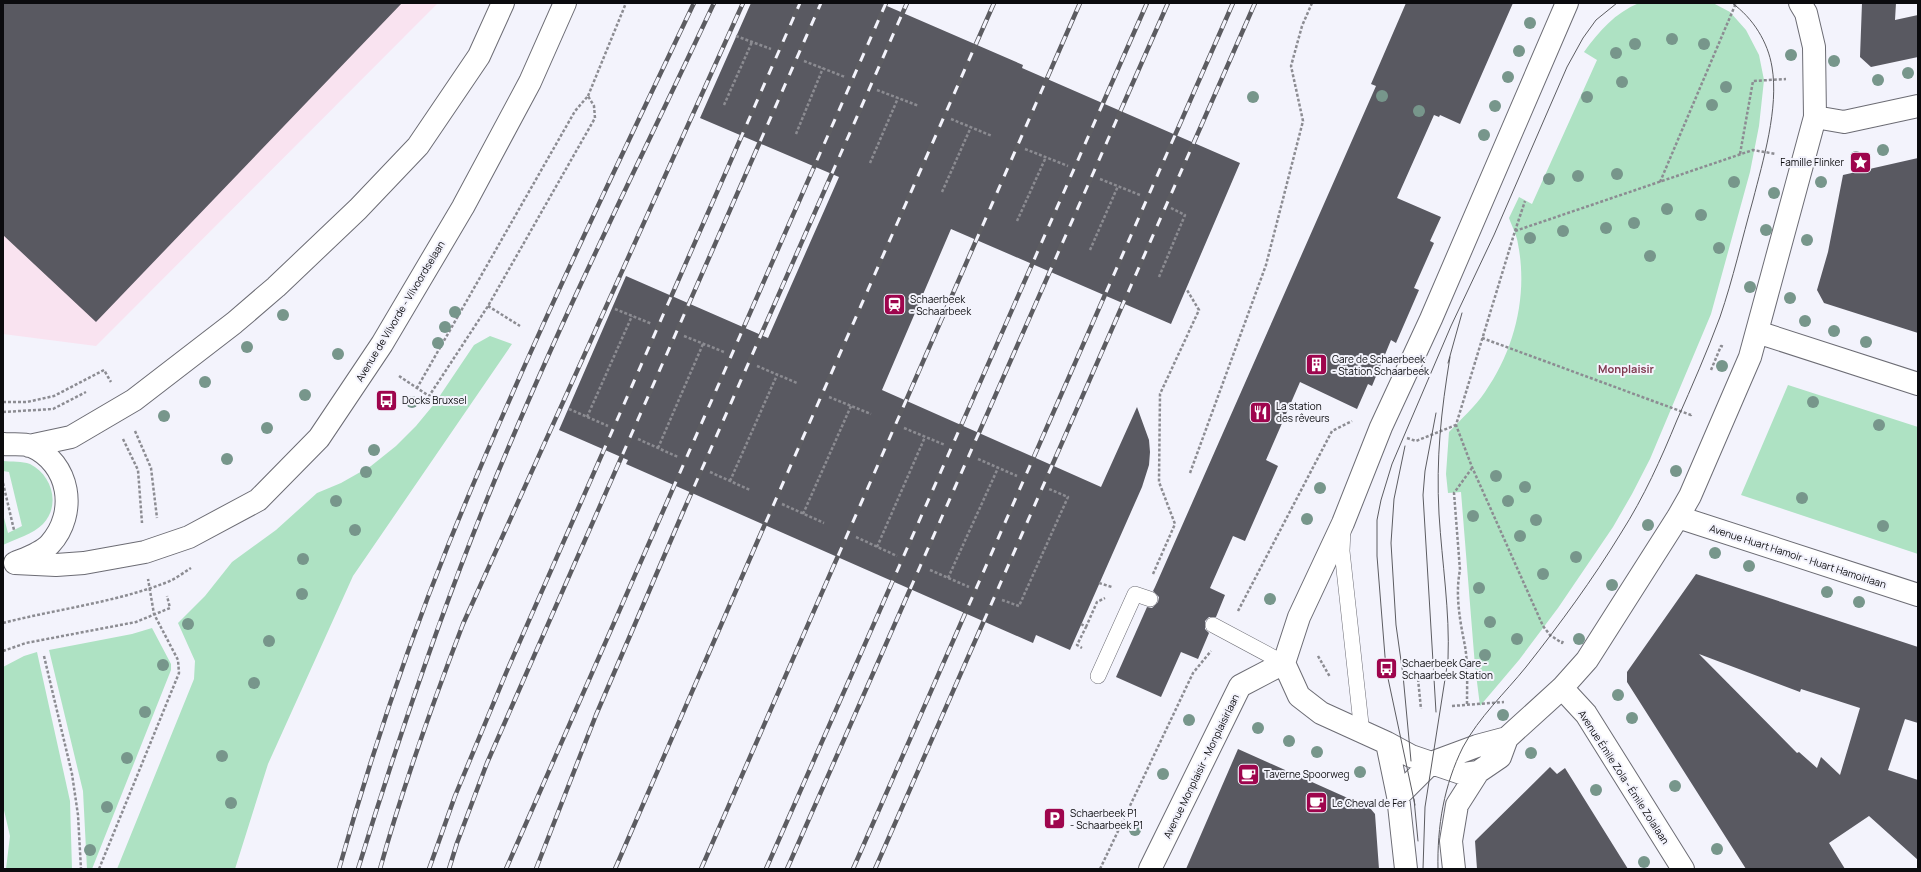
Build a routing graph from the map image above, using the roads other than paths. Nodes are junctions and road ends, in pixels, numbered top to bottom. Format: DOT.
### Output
graph roads {
  1 [pos="502,3"];
  2 [pos="565,3"];
  3 [pos="1567,3"];
  4 [pos="1800,3"];
  5 [pos="1918,106"];
  6 [pos="1815,117"];
  7 [pos="1757,332"];
  8 [pos="1918,384"];
  9 [pos="3,444"];
  10 [pos="29,446"];
  11 [pos="1678,517"];
  12 [pos="1343,523"];
  13 [pos="9,565"];
  14 [pos="1918,595"];
  15 [pos="1147,598"];
  16 [pos="1213,625"];
  17 [pos="1284,663"];
  18 [pos="1098,676"];
  19 [pos="1562,688"];
  20 [pos="1362,733"];
  21 [pos="1507,738"];
  22 [pos="1387,743"];
  23 [pos="1431,763"];
  24 [pos="1478,772"];
  25 [pos="1398,796"];
  26 [pos="1150,869"];
  27 [pos="1406,869"];
  28 [pos="1454,869"];
  29 [pos="1683,869"];
  1 -- 10 [label="street"];
  2 -- 13 [label="street, Avenue de Vilvorde - Vilvoordselaan"];
  3 -- 12 [label="street"];
  4 -- 6 [label="street"];
  5 -- 6 [label="street"];
  6 -- 7 [label="street"];
  7 -- 8 [label="street"];
  7 -- 11 [label="street"];
  9 -- 10 [label="street"];
  10 -- 13 [label="street"];
  11 -- 14 [label="street, Avenue Huart Hamoir - Huart Hamoirlaan"];
  11 -- 19 [label="street"];
  12 -- 17 [label="street"];
  12 -- 20 [label="lane"];
  15 -- 18 [label="lane"];
  16 -- 17 [label="lane"];
  17 -- 20 [label="street"];
  17 -- 26 [label="street, Avenue Monplaisir - Monplaisirlaan"];
  19 -- 21 [label="street"];
  19 -- 29 [label="street, Avenue Émile Zola - Émile Zolalaan"];
  20 -- 22 [label="street"];
  21 -- 23 [label="street"];
  21 -- 24 [label="street"];
  22 -- 23 [label="street"];
  22 -- 25 [label="street"];
  23 -- 24 [label="street"];
  23 -- 25 [label="street"];
  24 -- 28 [label="street"];
  25 -- 27 [label="street"];
}
